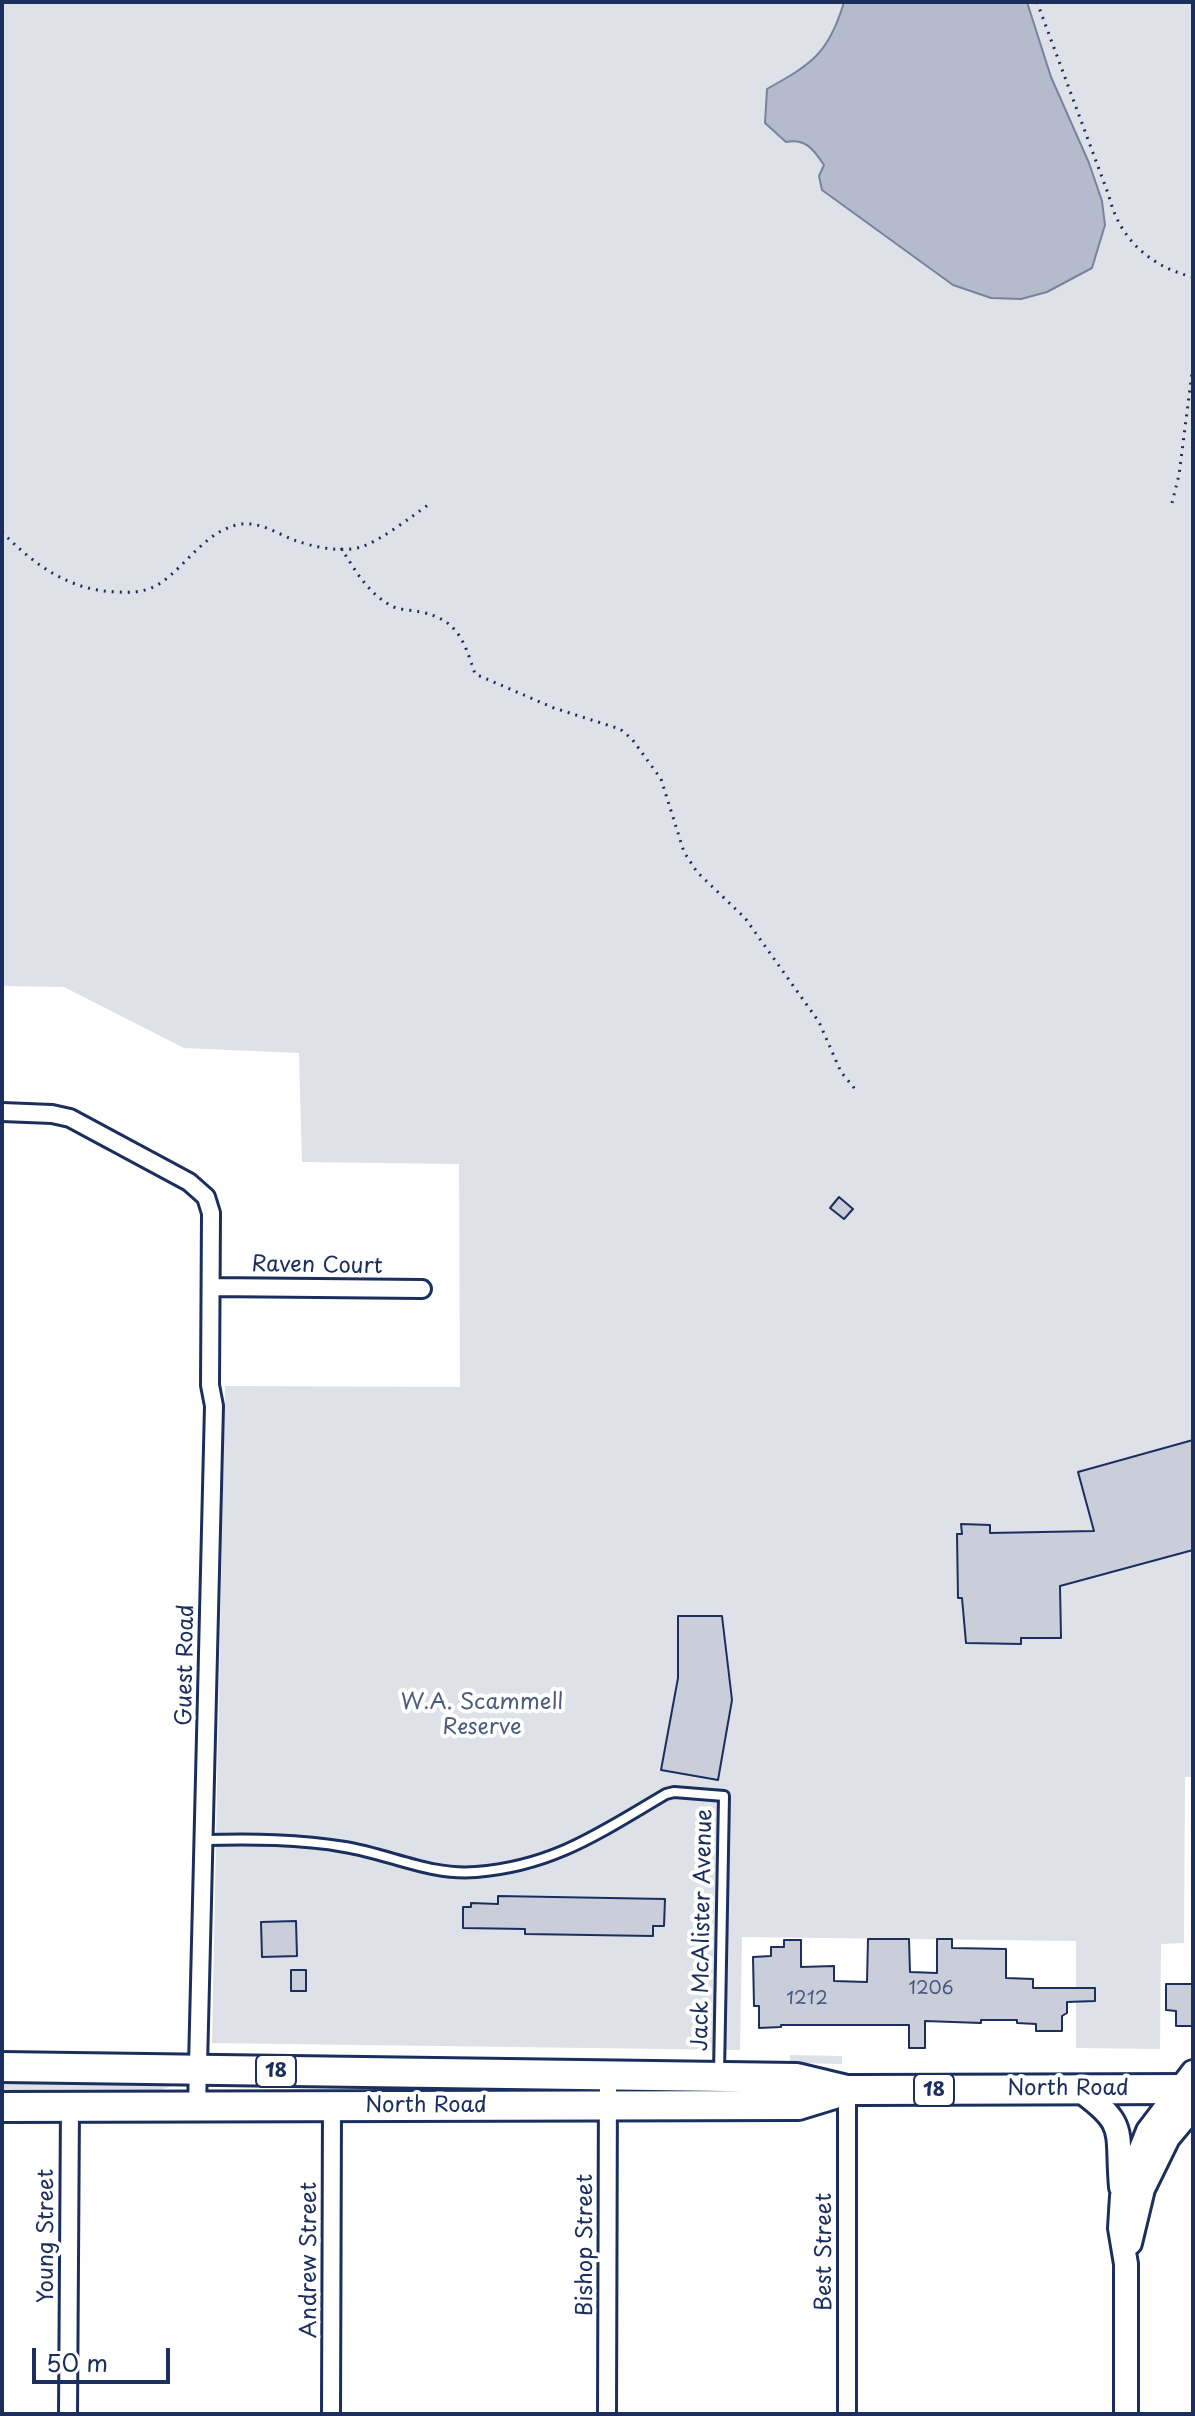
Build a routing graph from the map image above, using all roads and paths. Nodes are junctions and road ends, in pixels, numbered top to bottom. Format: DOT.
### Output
graph roads {
  1 [pos="1037,2"];
  2 [pos="1193,277"];
  3 [pos="1193,365"];
  4 [pos="1172,503"];
  5 [pos="428,505"];
  6 [pos="2,532"];
  7 [pos="341,548"];
  8 [pos="855,1089"];
  9 [pos="2,1112"];
  10 [pos="212,1287"];
  11 [pos="422,1289"];
  12 [pos="205,1840"];
  13 [pos="2,2067"];
  14 [pos="198,2069"];
  15 [pos="608,2076"];
  16 [pos="719,2078"];
  17 [pos="1078,2089"];
  18 [pos="1189,2089"];
  19 [pos="847,2090"];
  20 [pos="608,2106"];
  21 [pos="2,2107"];
  22 [pos="70,2107"];
  23 [pos="197,2107"];
  24 [pos="332,2107"];
  25 [pos="1122,2196"];
  26 [pos="1126,2264"];
  27 [pos="68,2414"];
  28 [pos="331,2414"];
  29 [pos="607,2414"];
  30 [pos="847,2414"];
  31 [pos="1126,2414"];
  1 -- 2 [label="path"];
  3 -- 4 [label="path"];
  5 -- 7 [label="path"];
  6 -- 7 [label="path"];
  7 -- 8 [label="path"];
  9 -- 10 [label="street, Guest Road"];
  10 -- 11 [label="street, Raven Court"];
  10 -- 12 [label="street, Guest Road"];
  12 -- 14 [label="street, Guest Road"];
  12 -- 16 [label="lane, Jack McAlister Avenue"];
  13 -- 14 [label="highway, North Road / 18"];
  14 -- 15 [label="highway, North Road / 18"];
  14 -- 23 [label="street, Guest Road"];
  15 -- 16 [label="highway, North Road / 18"];
  15 -- 20 [label="street, Bishop Street"];
  16 -- 19 [label="highway, North Road / 18"];
  17 -- 18 [label="highway, North Road / 18"];
  17 -- 19 [label="highway, North Road / 18"];
  17 -- 25 [label="street"];
  18 -- 25 [label="street"];
  18 -- 26 [label="street"];
  19 -- 20 [label="highway, North Road / 18"];
  19 -- 30 [label="street, Best Street"];
  20 -- 24 [label="highway, North Road / 18"];
  20 -- 29 [label="street, Bishop Street"];
  21 -- 22 [label="highway, North Road / 18"];
  22 -- 23 [label="highway, North Road / 18"];
  22 -- 27 [label="street, Young Street"];
  23 -- 24 [label="highway, North Road / 18"];
  24 -- 28 [label="street, Andrew Street"];
  25 -- 26 [label="street"];
  26 -- 31 [label="street"];
}
